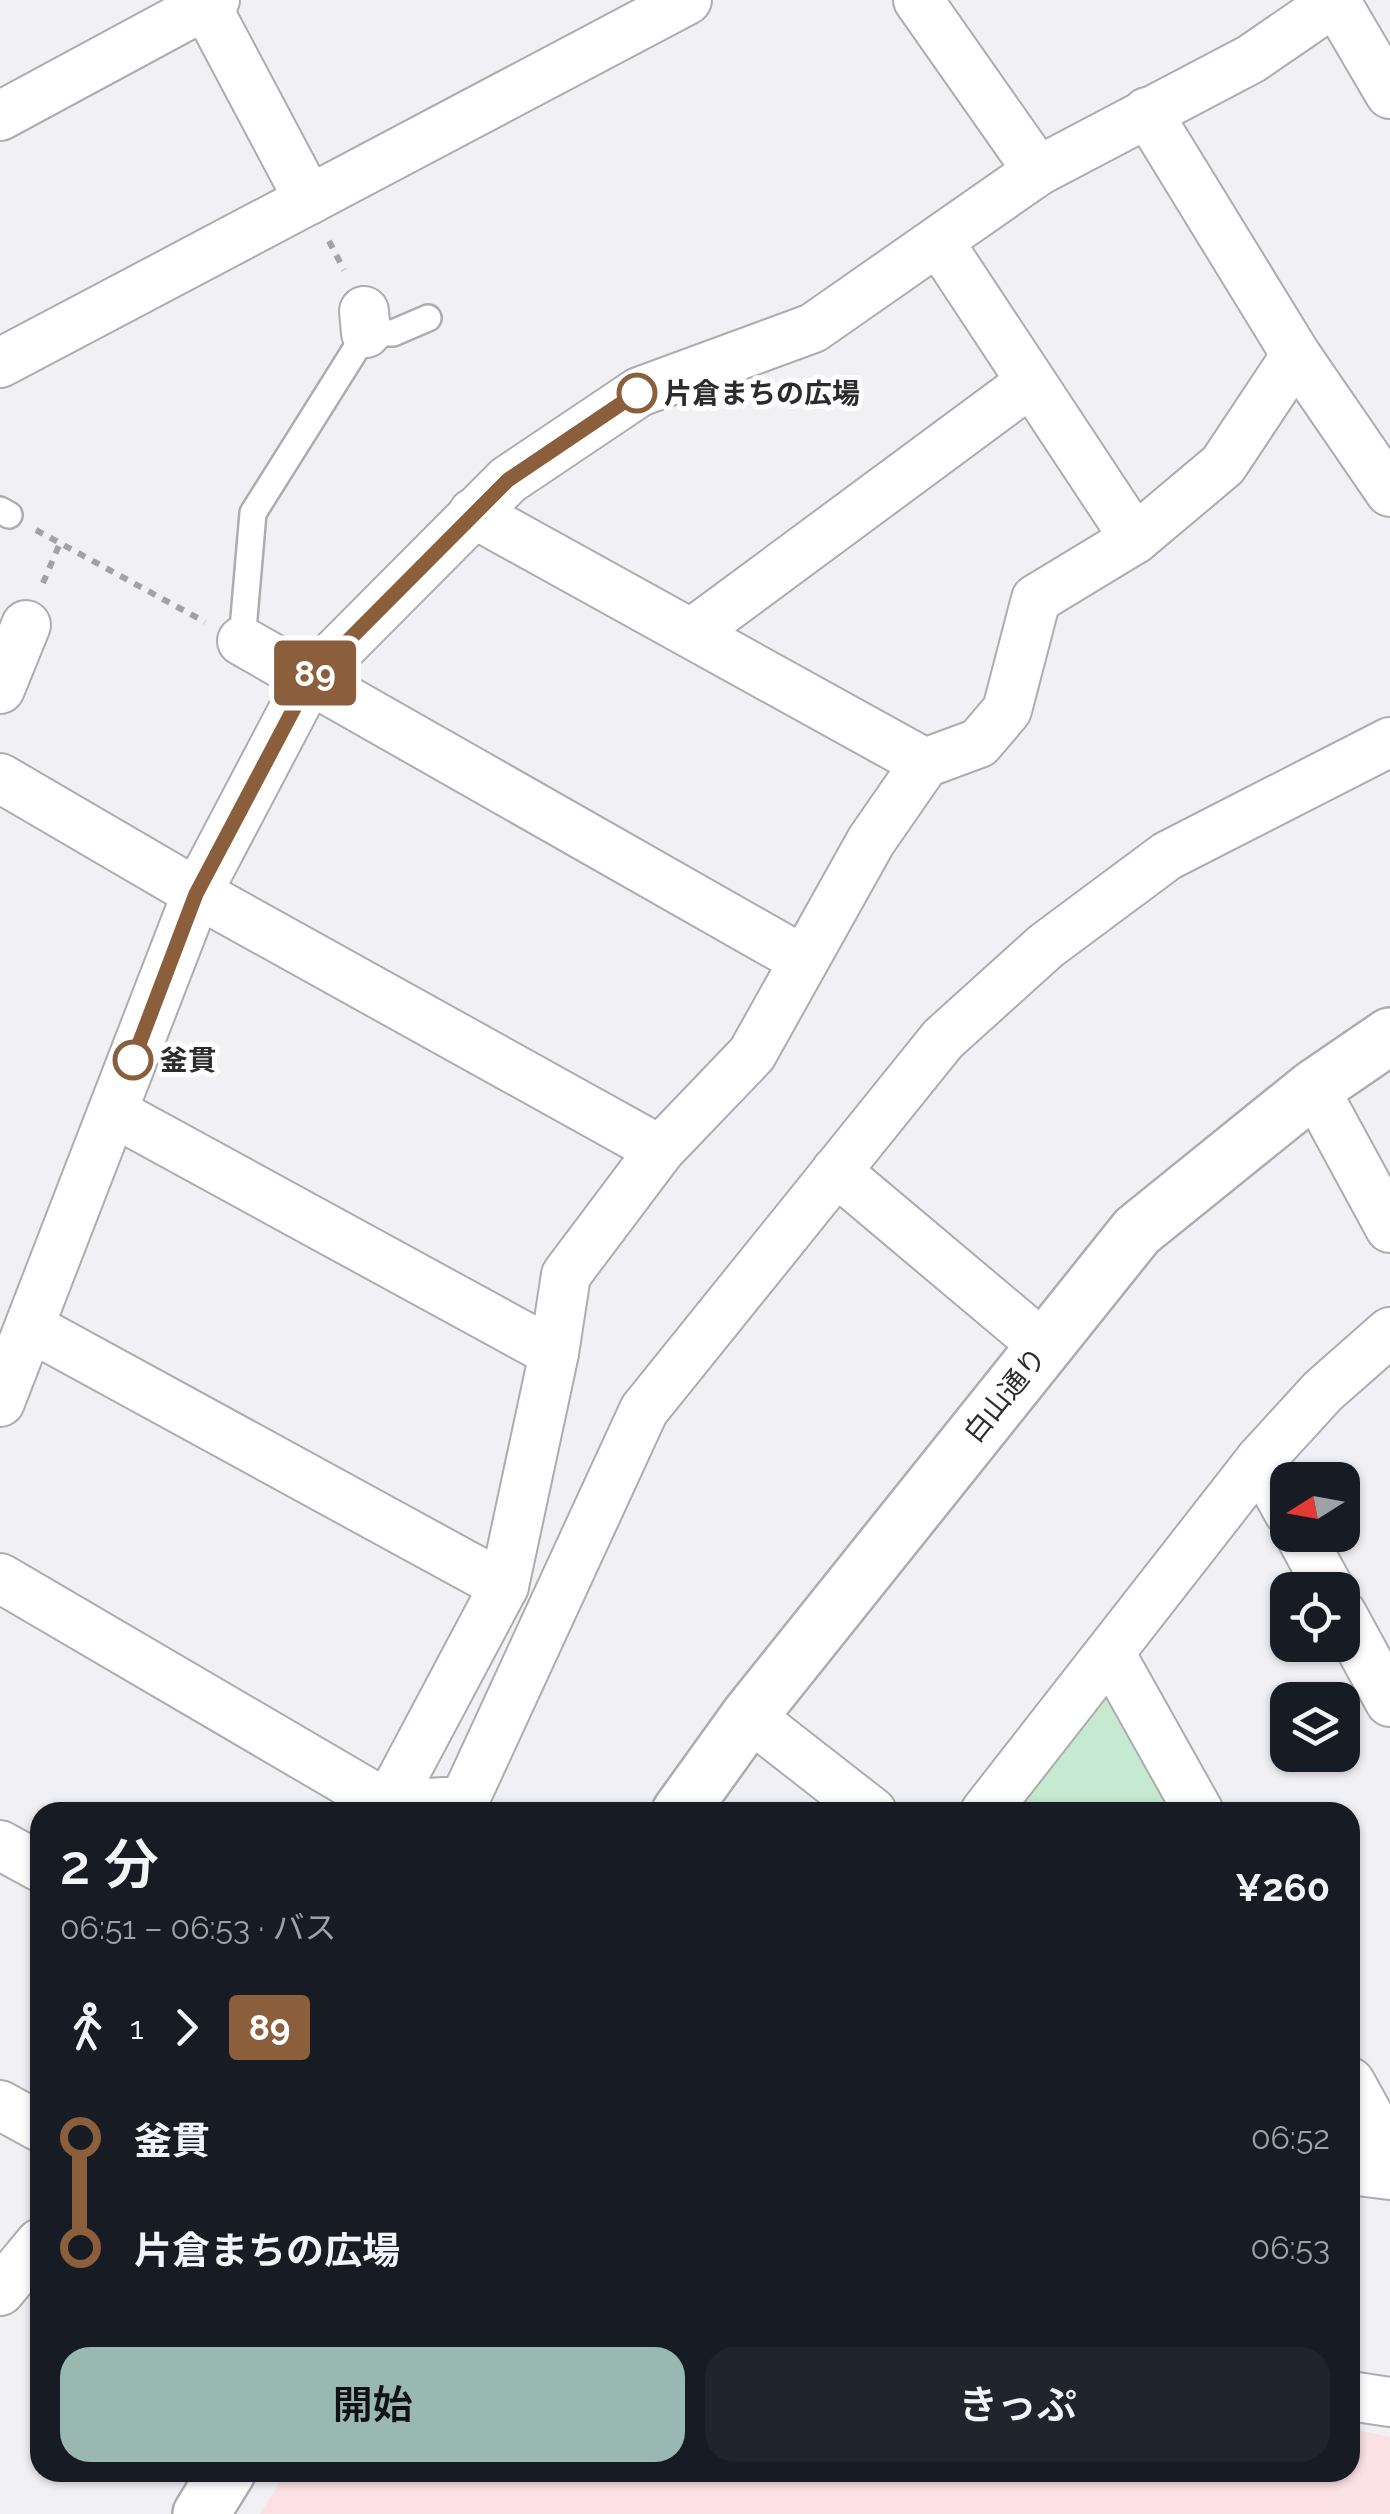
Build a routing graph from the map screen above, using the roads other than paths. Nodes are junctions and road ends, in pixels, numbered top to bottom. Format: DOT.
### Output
graph roads {
  1 [pos="687,0"];
  2 [pos="918,0"];
  3 [pos="1337,1"];
  4 [pos="208,2"];
  5 [pos="1390,94"];
  6 [pos="1146,112"];
  7 [pos="0,116"];
  8 [pos="1038,171"];
  9 [pos="309,200"];
  10 [pos="940,242"];
  11 [pos="428,318"];
  12 [pos="1296,355"];
  13 [pos="0,363"];
  14 [pos="1031,382"];
  15 [pos="1390,492"];
  16 [pos="473,514"];
  17 [pos="1135,539"];
  18 [pos="26,625"];
  19 [pos="694,632"];
  20 [pos="242,642"];
  21 [pos="309,680"];
  22 [pos="0,690"];
  23 [pos="1390,742"];
  24 [pos="925,764"];
  25 [pos="0,778"];
  26 [pos="196,894"];
  27 [pos="803,960"];
  28 [pos="1390,1036"];
  29 [pos="1314,1088"];
  30 [pos="113,1112"];
  31 [pos="660,1150"];
  32 [pos="836,1171"];
  33 [pos="1390,1228"];
  34 [pos="30,1327"];
  35 [pos="1390,1332"];
  36 [pos="1044,1346"];
  37 [pos="554,1353"];
  38 [pos="0,1402"];
  39 [pos="1260,1460"];
  40 [pos="1270,1479"];
  41 [pos="0,1578"];
  42 [pos="504,1586"];
  43 [pos="1360,1647"];
  44 [pos="1110,1653"];
  45 [pos="1390,1702"];
  46 [pos="749,1716"];
  47 [pos="374,1802"];
  48 [pos="390,1802"];
  49 [pos="464,1802"];
  50 [pos="687,1802"];
  51 [pos="859,1802"];
  52 [pos="993,1802"];
  53 [pos="1193,1802"];
  54 [pos="0,1845"];
  55 [pos="30,1862"];
  56 [pos="1360,2100"];
  57 [pos="0,2105"];
  58 [pos="30,2122"];
  59 [pos="1390,2154"];
  60 [pos="1360,2171"];
  61 [pos="1390,2175"];
  62 [pos="30,2255"];
  63 [pos="0,2292"];
  64 [pos="1360,2398"];
  65 [pos="1390,2402"];
  66 [pos="222,2482"];
  67 [pos="201,2514"];
  1 -- 9 [label="street"];
  2 -- 8 [label="street"];
  3 -- 5 [label="street"];
  3 -- 6 [label="street"];
  4 -- 7 [label="street"];
  4 -- 9 [label="street"];
  6 -- 8 [label="street"];
  6 -- 12 [label="street"];
  8 -- 10 [label="street"];
  9 -- 13 [label="street"];
  10 -- 14 [label="street"];
  10 -- 16 [label="street"];
  11 -- 20 [label="lane"];
  12 -- 15 [label="street"];
  12 -- 17 [label="street"];
  14 -- 17 [label="street"];
  14 -- 19 [label="street"];
  16 -- 19 [label="street"];
  16 -- 21 [label="street"];
  17 -- 24 [label="street"];
  18 -- 22 [label="street"];
  19 -- 24 [label="street"];
  20 -- 21 [label="street"];
  21 -- 26 [label="street"];
  21 -- 27 [label="street"];
  23 -- 32 [label="street"];
  24 -- 27 [label="street"];
  25 -- 26 [label="street"];
  26 -- 30 [label="street"];
  26 -- 31 [label="street"];
  27 -- 31 [label="street"];
  28 -- 29 [label="street, 白山通り"];
  29 -- 33 [label="street"];
  29 -- 36 [label="street, 白山通り"];
  30 -- 34 [label="street"];
  30 -- 37 [label="street"];
  31 -- 37 [label="street"];
  32 -- 36 [label="street"];
  32 -- 49 [label="street"];
  34 -- 38 [label="street"];
  34 -- 42 [label="street"];
  35 -- 39 [label="street"];
  36 -- 46 [label="street, 白山通り"];
  37 -- 42 [label="street"];
  39 -- 40 [label="street"];
  39 -- 44 [label="street"];
  41 -- 47 [label="street"];
  42 -- 48 [label="street"];
  43 -- 45 [label="street"];
  44 -- 52 [label="street"];
  44 -- 53 [label="street"];
  46 -- 50 [label="street, 白山通り"];
  46 -- 51 [label="street"];
  54 -- 55 [label="street"];
  56 -- 59 [label="street"];
  57 -- 58 [label="street"];
  60 -- 61 [label="street"];
  62 -- 63 [label="street"];
  64 -- 65 [label="street"];
  66 -- 67 [label="street"];
}
